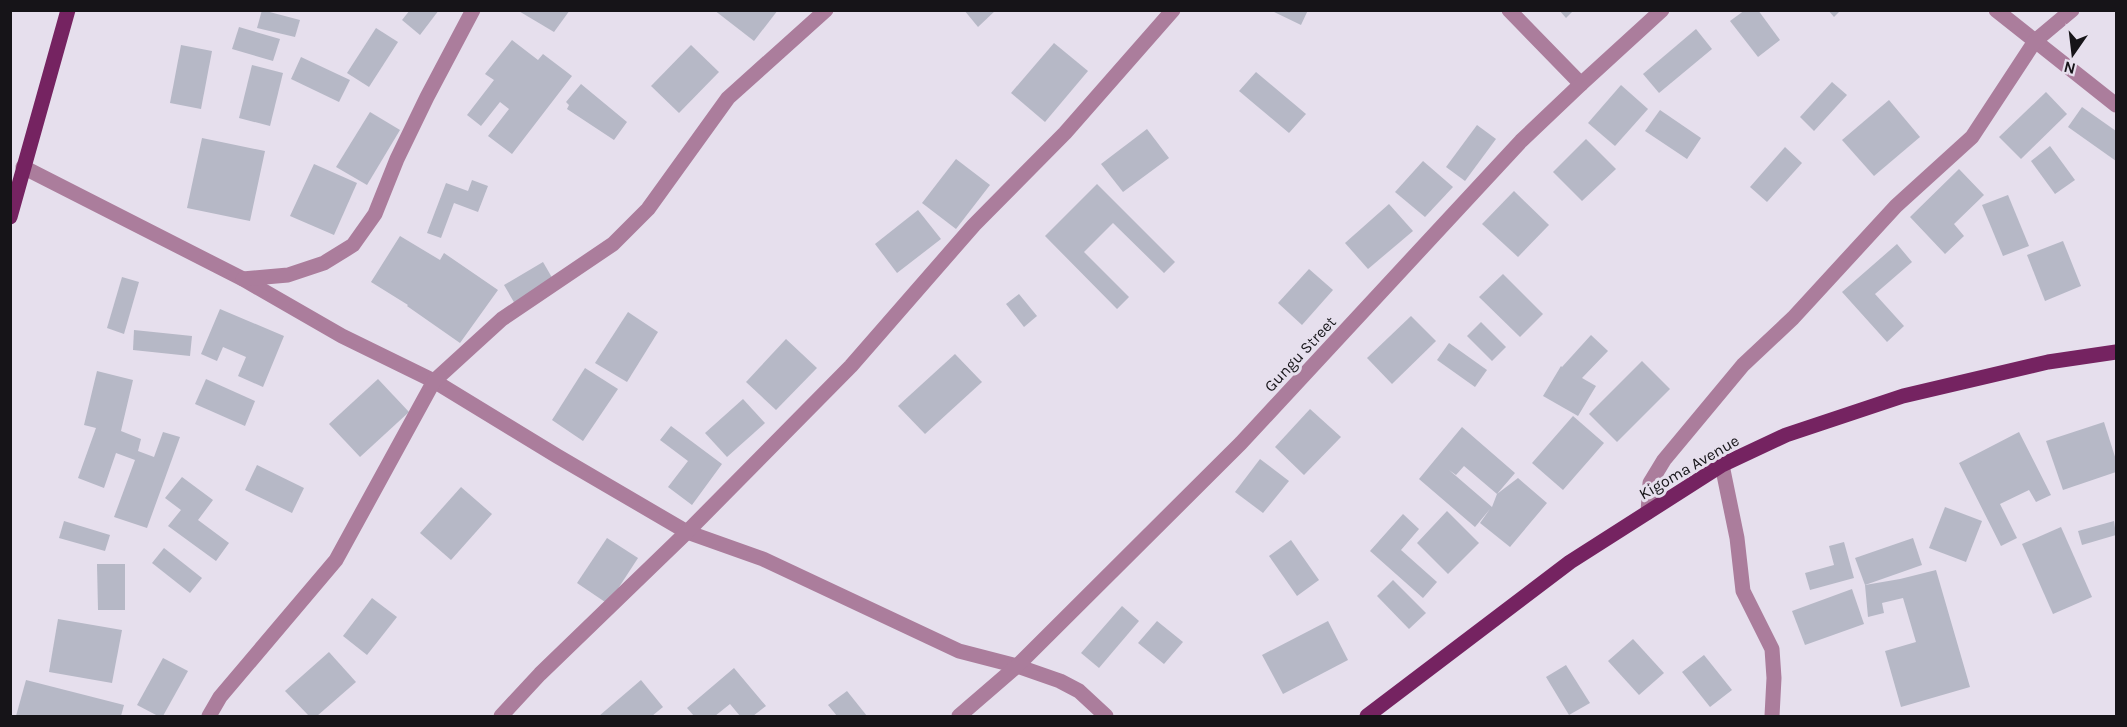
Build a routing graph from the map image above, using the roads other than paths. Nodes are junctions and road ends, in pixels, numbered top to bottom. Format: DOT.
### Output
graph roads {
  1 [pos="68,10"];
  2 [pos="473,10"];
  3 [pos="826,10"];
  4 [pos="1173,10"];
  5 [pos="1509,10"];
  6 [pos="1662,10"];
  7 [pos="1996,10"];
  8 [pos="2072,10"];
  9 [pos="2035,41"];
  10 [pos="1581,84"];
  11 [pos="2116,105"];
  12 [pos="23,167"];
  13 [pos="10,217"];
  14 [pos="243,279"];
  15 [pos="2116,352"];
  16 [pos="434,381"];
  17 [pos="1722,465"];
  18 [pos="1648,512"];
  19 [pos="687,532"];
  20 [pos="1017,666"];
  21 [pos="209,717"];
  22 [pos="501,717"];
  23 [pos="959,717"];
  24 [pos="1106,717"];
  25 [pos="1367,717"];
  26 [pos="1772,717"];
  1 -- 12 [label="main road"];
  2 -- 14 [label="street"];
  3 -- 16 [label="street"];
  4 -- 19 [label="street"];
  5 -- 10 [label="street"];
  6 -- 10 [label="street, Gungu Street"];
  7 -- 9 [label="street"];
  8 -- 9 [label="street"];
  9 -- 11 [label="street"];
  9 -- 18 [label="street"];
  10 -- 20 [label="street, Gungu Street"];
  12 -- 13 [label="main road"];
  12 -- 14 [label="street"];
  14 -- 16 [label="street"];
  15 -- 17 [label="main road, Kigoma Avenue"];
  16 -- 19 [label="street"];
  16 -- 21 [label="street"];
  17 -- 18 [label="main road, Kigoma Avenue"];
  17 -- 26 [label="street"];
  18 -- 25 [label="main road, Kigoma Avenue"];
  19 -- 20 [label="street"];
  19 -- 22 [label="street"];
  20 -- 23 [label="street, Gungu Street"];
  20 -- 24 [label="street"];
}
